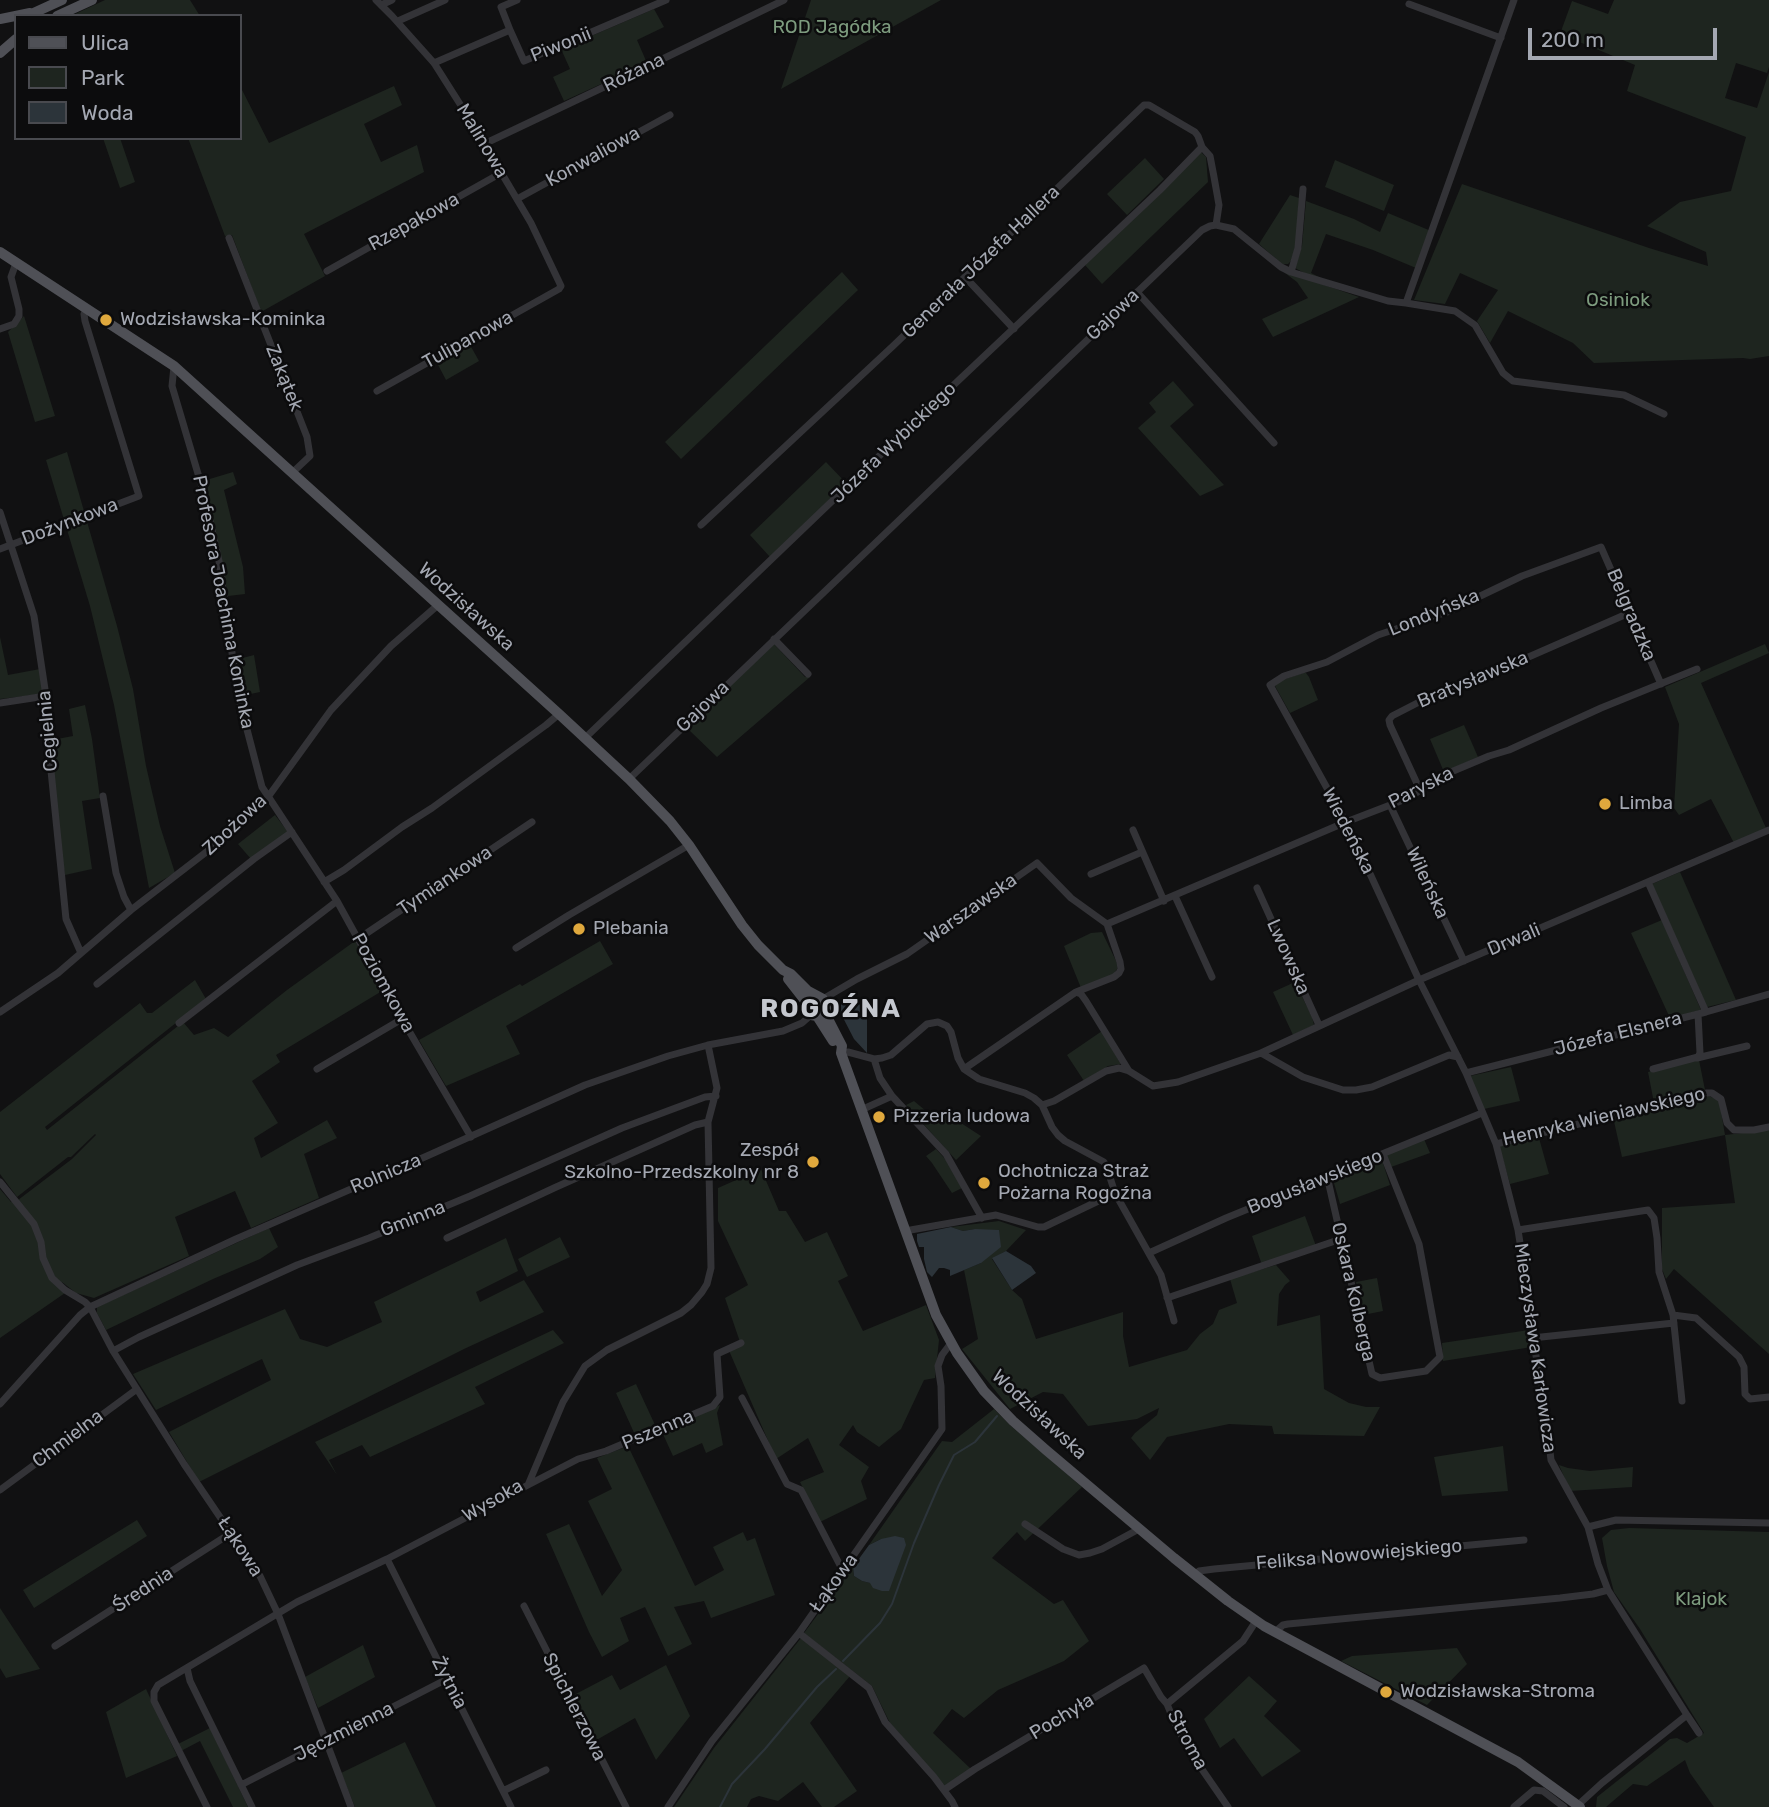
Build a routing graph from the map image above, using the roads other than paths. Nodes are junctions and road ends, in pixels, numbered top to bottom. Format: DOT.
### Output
graph roads {
  1 [pos="62,0"];
  2 [pos="92,0"];
  3 [pos="392,0"];
  4 [pos="445,0"];
  5 [pos="517,0"];
  6 [pos="666,0"];
  7 [pos="784,0"];
  8 [pos="1514,0"];
  9 [pos="378,3"];
  10 [pos="1409,4"];
  11 [pos="30,14"];
  12 [pos="61,14"];
  13 [pos="398,21"];
  14 [pos="510,30"];
  15 [pos="14,38"];
  16 [pos="1501,38"];
  17 [pos="0,53"];
  18 [pos="434,63"];
  19 [pos="670,115"];
  20 [pos="484,144"];
  21 [pos="1202,147"];
  22 [pos="501,173"];
  23 [pos="1303,189"];
  24 [pos="517,199"];
  25 [pos="1216,225"];
  26 [pos="229,238"];
  27 [pos="0,252"];
  28 [pos="16,263"];
  29 [pos="327,271"];
  30 [pos="1291,272"];
  31 [pos="965,277"];
  32 [pos="559,289"];
  33 [pos="1137,292"];
  34 [pos="1406,303"];
  35 [pos="87,309"];
  36 [pos="0,329"];
  37 [pos="1014,329"];
  38 [pos="174,366"];
  39 [pos="377,391"];
  40 [pos="1664,414"];
  41 [pos="1274,443"];
  42 [pos="292,473"];
  43 [pos="0,512"];
  44 [pos="701,525"];
  45 [pos="11,545"];
  46 [pos="1601,547"];
  47 [pos="0,549"];
  48 [pos="438,605"];
  49 [pos="1629,613"];
  50 [pos="774,639"];
  51 [pos="1697,669"];
  52 [pos="808,674"];
  53 [pos="1661,684"];
  54 [pos="1269,685"];
  55 [pos="46,696"];
  56 [pos="0,703"];
  57 [pos="559,714"];
  58 [pos="584,738"];
  59 [pos="629,779"];
  60 [pos="1420,790"];
  61 [pos="103,796"];
  62 [pos="268,797"];
  63 [pos="1390,806"];
  64 [pos="532,822"];
  65 [pos="1346,822"];
  66 [pos="1133,830"];
  67 [pos="1769,831"];
  68 [pos="292,832"];
  69 [pos="689,845"];
  70 [pos="1142,852"];
  71 [pos="1091,874"];
  72 [pos="324,881"];
  73 [pos="1648,882"];
  74 [pos="1257,888"];
  75 [pos="1175,896"];
  76 [pos="337,901"];
  77 [pos="1164,901"];
  78 [pos="131,910"];
  79 [pos="1107,924"];
  80 [pos="358,939"];
  81 [pos="516,948"];
  82 [pos="80,953"];
  83 [pos="1464,961"];
  84 [pos="1212,977"];
  85 [pos="1419,980"];
  86 [pos="97,984"];
  87 [pos="1076,992"];
  88 [pos="1769,994"];
  89 [pos="815,999"];
  90 [pos="0,1012"];
  91 [pos="1702,1013"];
  92 [pos="817,1014"];
  93 [pos="402,1019"];
  94 [pos="179,1023"];
  95 [pos="1319,1025"];
  96 [pos="708,1045"];
  97 [pos="1746,1046"];
  98 [pos="841,1053"];
  99 [pos="1261,1053"];
  100 [pos="1458,1057"];
  101 [pos="1696,1058"];
  102 [pos="874,1059"];
  103 [pos="317,1069"];
  104 [pos="964,1069"];
  105 [pos="1653,1069"];
  106 [pos="1129,1071"];
  107 [pos="1466,1073"];
  108 [pos="716,1096"];
  109 [pos="892,1096"];
  110 [pos="1042,1105"];
  111 [pos="861,1110"];
  112 [pos="1482,1113"];
  113 [pos="708,1122"];
  114 [pos="1769,1127"];
  115 [pos="471,1137"];
  116 [pos="1496,1144"];
  117 [pos="1383,1154"];
  118 [pos="1327,1176"];
  119 [pos="0,1182"];
  120 [pos="1115,1193"];
  121 [pos="982,1218"];
  122 [pos="1517,1230"];
  123 [pos="905,1231"];
  124 [pos="447,1238"];
  125 [pos="1341,1239"];
  126 [pos="1149,1253"];
  127 [pos="1167,1298"];
  128 [pos="90,1307"];
  129 [pos="1673,1319"];
  130 [pos="1174,1321"];
  131 [pos="1532,1338"];
  132 [pos="741,1343"];
  133 [pos="951,1343"];
  134 [pos="113,1351"];
  135 [pos="137,1389"];
  136 [pos="1769,1397"];
  137 [pos="742,1398"];
  138 [pos="1682,1401"];
  139 [pos="0,1404"];
  140 [pos="528,1485"];
  141 [pos="0,1490"];
  142 [pos="1769,1522"];
  143 [pos="1025,1524"];
  144 [pos="1588,1527"];
  145 [pos="1139,1529"];
  146 [pos="231,1533"];
  147 [pos="1524,1540"];
  148 [pos="387,1559"];
  149 [pos="843,1571"];
  150 [pos="1196,1576"];
  151 [pos="1608,1590"];
  152 [pos="524,1606"];
  153 [pos="278,1614"];
  154 [pos="1256,1621"];
  155 [pos="1275,1632"];
  156 [pos="799,1633"];
  157 [pos="55,1646"];
  158 [pos="187,1668"];
  159 [pos="447,1679"];
  160 [pos="1167,1704"];
  161 [pos="1687,1715"];
  162 [pos="1699,1734"];
  163 [pos="326,1742"];
  164 [pos="547,1770"];
  165 [pos="241,1785"];
  166 [pos="944,1790"];
  167 [pos="503,1791"];
  168 [pos="1579,1806"];
  169 [pos="207,1807"];
  170 [pos="252,1807"];
  171 [pos="351,1807"];
  172 [pos="510,1807"];
  173 [pos="625,1807"];
  174 [pos="668,1807"];
  175 [pos="955,1807"];
  176 [pos="1228,1807"];
  177 [pos="1514,1807"];
  178 [pos="1564,1807"];
  1 -- 11 [label="main road"];
  2 -- 12 [label="main road"];
  3 -- 9 [label="street, Malinowa"];
  4 -- 13 [label="street"];
  5 -- 14 [label="street"];
  6 -- 14 [label="street, Piwonii"];
  7 -- 20 [label="street, Różana"];
  8 -- 16 [label="street"];
  9 -- 13 [label="street, Malinowa"];
  10 -- 16 [label="street"];
  13 -- 18 [label="street, Malinowa"];
  14 -- 18 [label="street, Piwonii"];
  15 -- 17 [label="main road"];
  16 -- 34 [label="street"];
  18 -- 20 [label="street, Malinowa"];
  19 -- 24 [label="street, Konwaliowa"];
  20 -- 22 [label="street, Malinowa"];
  21 -- 25 [label="street, Generała Józefa Hallera"];
  21 -- 31 [label="street, Generała Józefa Hallera"];
  21 -- 37 [label="street, Józefa Wybickiego"];
  22 -- 24 [label="street, Malinowa"];
  22 -- 29 [label="street, Rzepakowa"];
  23 -- 30 [label="street"];
  24 -- 32 [label="street, Malinowa"];
  25 -- 30 [label="street"];
  25 -- 33 [label="street, Gajowa"];
  26 -- 42 [label="street, Zakątek"];
  27 -- 28 [label="main road, Wodzisławska"];
  28 -- 35 [label="main road, Wodzisławska"];
  28 -- 36 [label="street"];
  30 -- 34 [label="street"];
  31 -- 37 [label="street"];
  31 -- 44 [label="street, Generała Józefa Hallera"];
  32 -- 39 [label="street, Tulipanowa"];
  33 -- 41 [label="street"];
  33 -- 50 [label="street, Gajowa"];
  34 -- 40 [label="street"];
  35 -- 38 [label="main road, Wodzisławska"];
  35 -- 45 [label="street, Dożynkowa"];
  37 -- 58 [label="street, Józefa Wybickiego"];
  38 -- 42 [label="main road, Wodzisławska"];
  38 -- 62 [label="street, Profesora Joachima Kominka"];
  42 -- 48 [label="main road, Wodzisławska"];
  43 -- 45 [label="street, Cegielnia"];
  45 -- 47 [label="street, Dożynkowa"];
  45 -- 55 [label="street, Cegielnia"];
  46 -- 49 [label="street, Belgradzka"];
  46 -- 54 [label="street, Londyńska"];
  48 -- 57 [label="main road, Wodzisławska"];
  48 -- 62 [label="street, Zbożowa"];
  49 -- 53 [label="street, Belgradzka"];
  49 -- 60 [label="street, Bratysławska"];
  50 -- 52 [label="street"];
  50 -- 59 [label="street, Gajowa"];
  51 -- 53 [label="street, Paryska"];
  53 -- 60 [label="street, Paryska"];
  54 -- 65 [label="street, Wiedeńska"];
  55 -- 56 [label="street"];
  55 -- 82 [label="street, Cegielnia"];
  57 -- 58 [label="main road, Wodzisławska"];
  57 -- 72 [label="street"];
  58 -- 59 [label="main road, Wodzisławska"];
  59 -- 69 [label="main road, Wodzisławska"];
  60 -- 63 [label="street, Paryska"];
  61 -- 78 [label="street"];
  62 -- 68 [label="street, Poziomkowa"];
  62 -- 78 [label="street, Zbożowa"];
  63 -- 65 [label="street, Paryska"];
  63 -- 83 [label="street, Wileńska"];
  64 -- 80 [label="street, Tymiankowa"];
  65 -- 75 [label="street, Paryska"];
  65 -- 85 [label="street, Wiedeńska"];
  66 -- 70 [label="street"];
  67 -- 73 [label="street, Drwali"];
  68 -- 72 [label="street, Poziomkowa"];
  68 -- 86 [label="street"];
  69 -- 81 [label="street"];
  69 -- 89 [label="main road, Wodzisławska"];
  70 -- 71 [label="street"];
  70 -- 77 [label="street"];
  72 -- 76 [label="street, Poziomkowa"];
  73 -- 83 [label="street, Drwali"];
  73 -- 91 [label="street"];
  74 -- 95 [label="street, Lwowska"];
  75 -- 77 [label="street, Paryska"];
  75 -- 84 [label="street"];
  76 -- 80 [label="street, Poziomkowa"];
  76 -- 94 [label="street"];
  77 -- 79 [label="street, Paryska"];
  78 -- 82 [label="street, Zbożowa"];
  79 -- 87 [label="street"];
  79 -- 89 [label="street, Warszawska"];
  80 -- 93 [label="street, Poziomkowa"];
  82 -- 90 [label="street, Zbożowa"];
  83 -- 85 [label="street, Drwali"];
  85 -- 95 [label="street, Drwali"];
  85 -- 100 [label="street, Wiedeńska"];
  87 -- 104 [label="street"];
  87 -- 106 [label="street"];
  88 -- 91 [label="street, Józefa Elsnera"];
  89 -- 92 [label="main road, Wodzisławska"];
  89 -- 92 [label="main road"];
  91 -- 101 [label="street"];
  91 -- 107 [label="street, Józefa Elsnera"];
  92 -- 96 [label="street, Rolnicza"];
  92 -- 98 [label="main road, Wodzisławska"];
  93 -- 103 [label="street"];
  93 -- 115 [label="street, Poziomkowa"];
  95 -- 99 [label="street, Drwali"];
  96 -- 108 [label="street, Wysoka"];
  96 -- 115 [label="street, Rolnicza"];
  97 -- 101 [label="street"];
  98 -- 102 [label="street"];
  98 -- 111 [label="main road, Wodzisławska"];
  99 -- 100 [label="street"];
  99 -- 106 [label="street"];
  100 -- 107 [label="street, Henryka Wieniawskiego"];
  101 -- 105 [label="street"];
  102 -- 104 [label="street"];
  102 -- 109 [label="street"];
  104 -- 110 [label="street"];
  106 -- 110 [label="street"];
  107 -- 112 [label="street, Henryka Wieniawskiego"];
  108 -- 113 [label="street, Wysoka"];
  108 -- 134 [label="street, Gminna"];
  109 -- 111 [label="street"];
  109 -- 121 [label="street"];
  110 -- 120 [label="street"];
  111 -- 123 [label="main road, Wodzisławska"];
  112 -- 116 [label="street, Henryka Wieniawskiego"];
  112 -- 117 [label="street, Bogusławskiego"];
  113 -- 124 [label="street"];
  113 -- 140 [label="street, Wysoka"];
  114 -- 116 [label="street, Henryka Wieniawskiego"];
  115 -- 128 [label="street, Rolnicza"];
  116 -- 122 [label="street, Mieczysława Karłowicza"];
  117 -- 118 [label="street, Bogusławskiego"];
  117 -- 125 [label="street, Oskara Kolberga"];
  118 -- 125 [label="street, Oskara Kolberga"];
  118 -- 126 [label="street, Bogusławskiego"];
  119 -- 128 [label="street"];
  120 -- 121 [label="street"];
  120 -- 126 [label="street"];
  121 -- 123 [label="street"];
  122 -- 129 [label="street"];
  122 -- 131 [label="street, Mieczysława Karłowicza"];
  123 -- 133 [label="main road, Wodzisławska"];
  125 -- 127 [label="street"];
  126 -- 127 [label="street"];
  127 -- 130 [label="street"];
  128 -- 134 [label="street, Łąkowa"];
  128 -- 139 [label="street, Rolnicza"];
  129 -- 131 [label="street"];
  129 -- 136 [label="street"];
  129 -- 138 [label="street"];
  131 -- 144 [label="street, Mieczysława Karłowicza"];
  132 -- 140 [label="street, Pszenna"];
  133 -- 145 [label="main road, Wodzisławska"];
  133 -- 149 [label="street, Łąkowa"];
  134 -- 135 [label="street, Łąkowa"];
  135 -- 141 [label="street, Chmielna"];
  135 -- 146 [label="street, Łąkowa"];
  137 -- 149 [label="street"];
  140 -- 148 [label="street, Wysoka"];
  142 -- 144 [label="street"];
  143 -- 145 [label="street"];
  144 -- 151 [label="street, Mieczysława Karłowicza"];
  145 -- 150 [label="main road, Wodzisławska"];
  146 -- 153 [label="street, Łąkowa"];
  146 -- 157 [label="street, Średnia"];
  147 -- 150 [label="street, Feliksa Nowowiejskiego"];
  148 -- 153 [label="street, Wysoka"];
  148 -- 159 [label="street, Żytnia"];
  149 -- 156 [label="street, Łąkowa"];
  150 -- 154 [label="main road, Wodzisławska"];
  151 -- 155 [label="street"];
  151 -- 161 [label="street, Mieczysława Karłowicza"];
  152 -- 173 [label="street, Spichlerzowa"];
  153 -- 158 [label="street, Wysoka"];
  153 -- 163 [label="street, Łąkowa"];
  154 -- 155 [label="main road, Wodzisławska"];
  154 -- 160 [label="street, Stroma"];
  155 -- 168 [label="main road, Wodzisławska"];
  156 -- 166 [label="street"];
  156 -- 174 [label="street, Łąkowa"];
  158 -- 165 [label="street"];
  158 -- 169 [label="street, Wysoka"];
  159 -- 163 [label="street, Jęczmienna"];
  159 -- 167 [label="street, Żytnia"];
  160 -- 166 [label="street, Pochyła"];
  160 -- 176 [label="street, Stroma"];
  161 -- 162 [label="street, Mieczysława Karłowicza"];
  161 -- 168 [label="street"];
  163 -- 165 [label="street, Jęczmienna"];
  163 -- 171 [label="street, Łąkowa"];
  164 -- 167 [label="street"];
  165 -- 170 [label="street"];
  166 -- 175 [label="street"];
  167 -- 172 [label="street, Żytnia"];
  177 -- 178 [label="street"];
}
